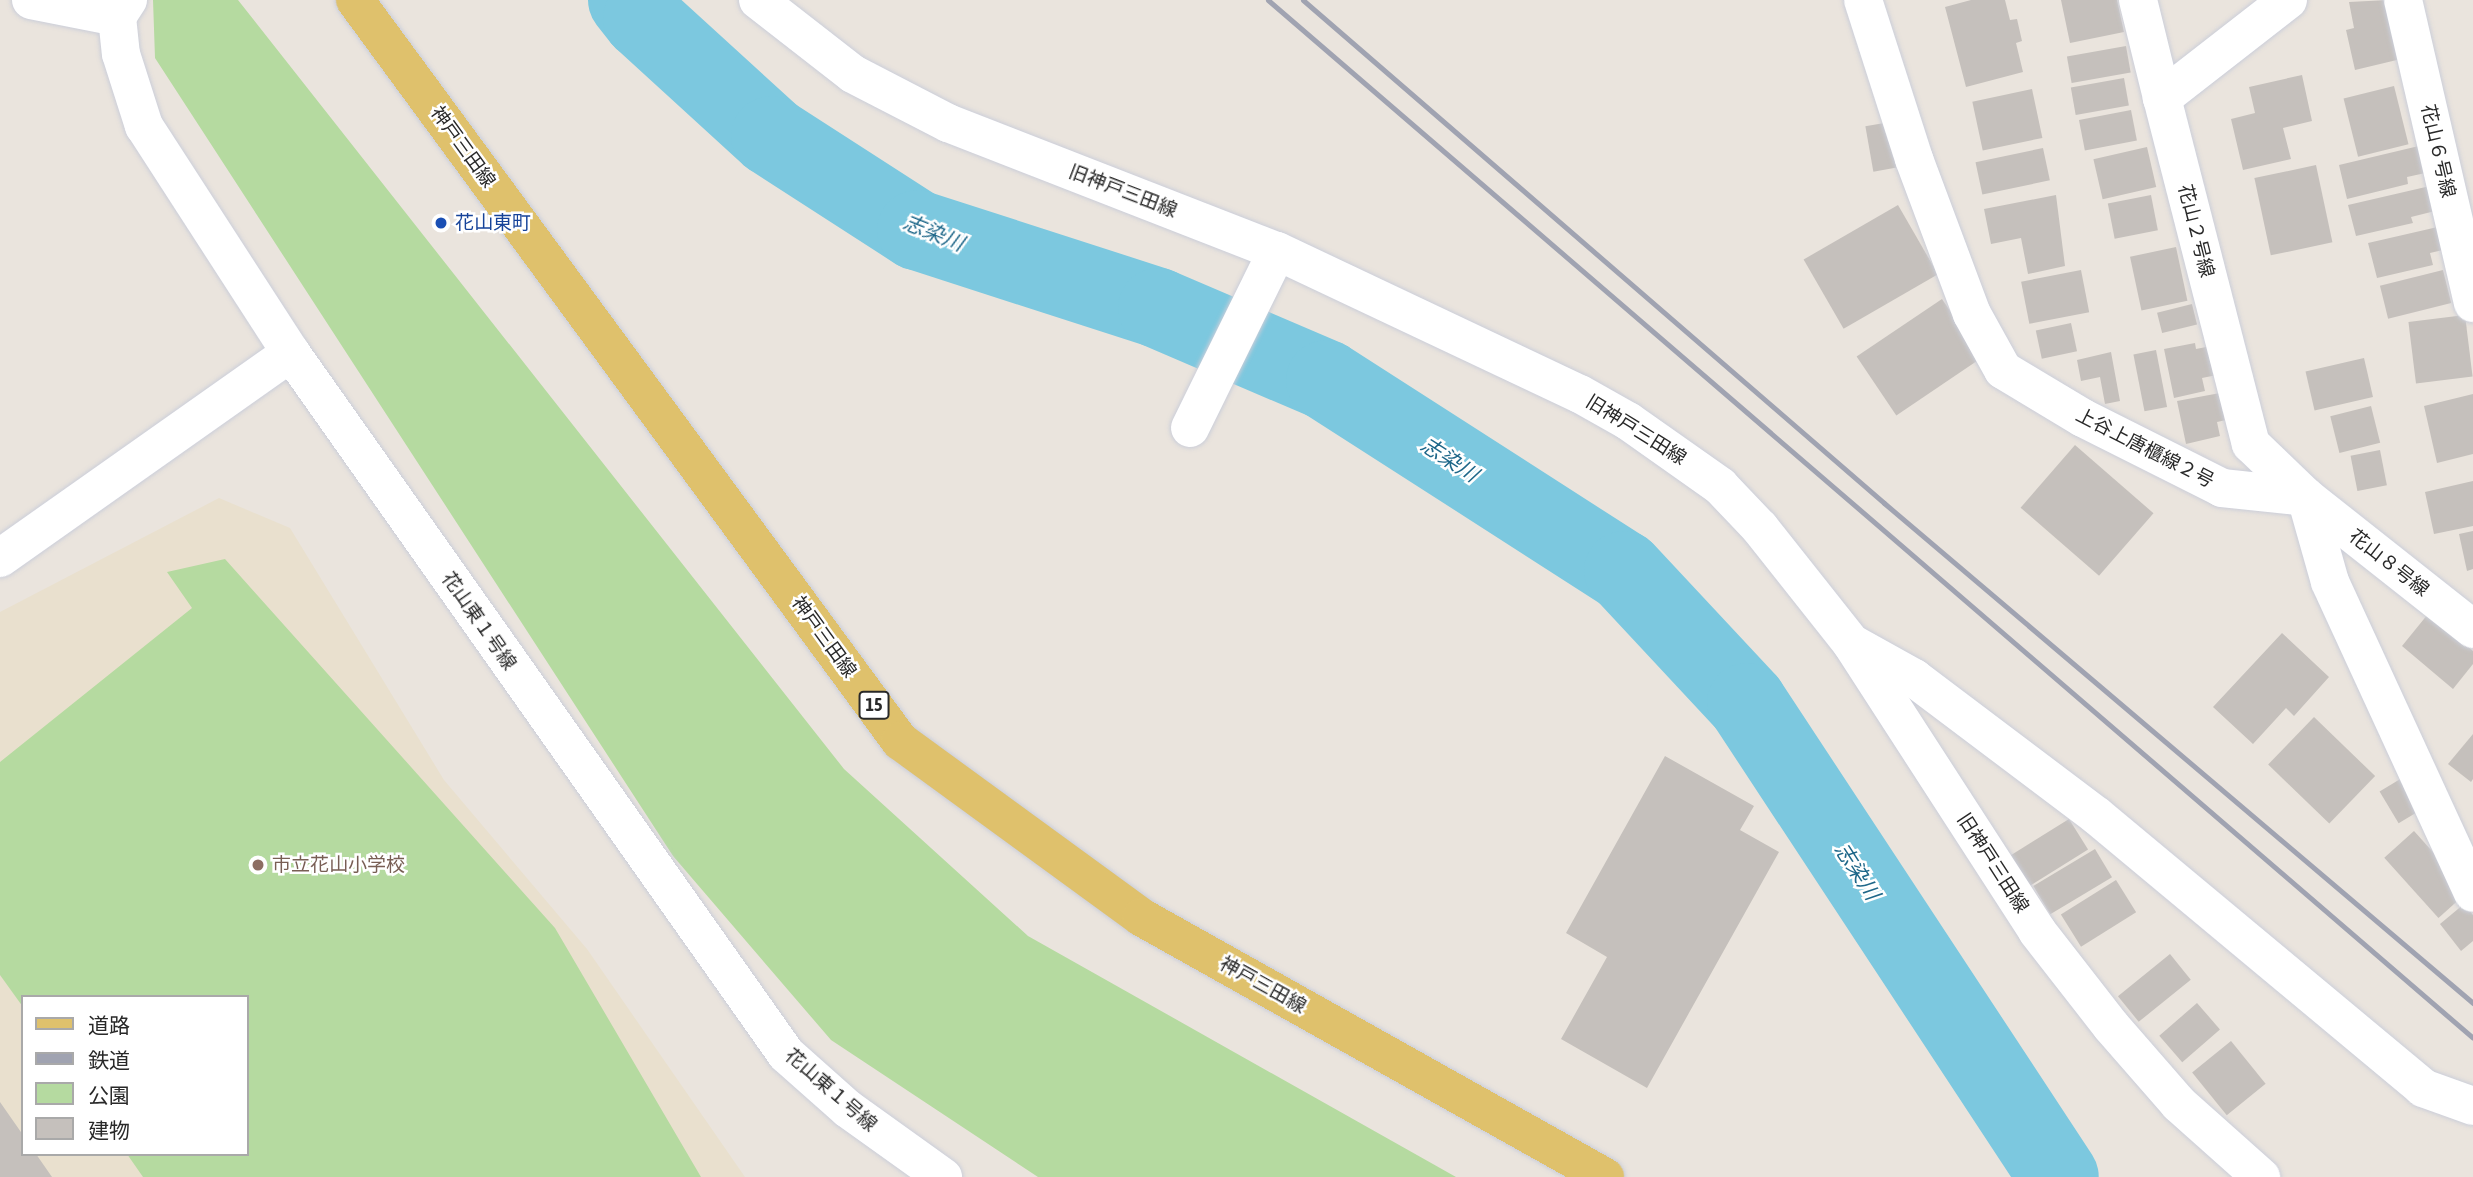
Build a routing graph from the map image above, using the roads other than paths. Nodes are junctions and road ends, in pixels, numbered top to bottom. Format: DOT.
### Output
graph roads {
  1 [pos="31,0"];
  2 [pos="355,0"];
  3 [pos="758,0"];
  4 [pos="1863,0"];
  5 [pos="2138,0"];
  6 [pos="2288,0"];
  7 [pos="2403,0"];
  8 [pos="122,8"];
  9 [pos="2162,98"];
  10 [pos="1277,251"];
  11 [pos="2472,295"];
  12 [pos="291,353"];
  13 [pos="1190,428"];
  14 [pos="2306,497"];
  15 [pos="0,558"];
  16 [pos="2473,629"];
  17 [pos="1851,643"];
  18 [pos="2473,893"];
  19 [pos="2473,1106"];
  20 [pos="943,1177"];
  21 [pos="1605,1177"];
  22 [pos="2261,1177"];
  1 -- 8 [label="street"];
  2 -- 21 [label="main road, 神戸三田線 / 15"];
  3 -- 10 [label="street, 旧神戸三田線"];
  4 -- 14 [label="street, 上谷上唐櫃線２号"];
  5 -- 9 [label="street, 花山２号線"];
  6 -- 9 [label="street"];
  7 -- 11 [label="street, 花山６号線"];
  8 -- 12 [label="street, 花山東１号線"];
  9 -- 14 [label="street, 花山２号線"];
  10 -- 13 [label="street"];
  10 -- 17 [label="street, 旧神戸三田線"];
  12 -- 15 [label="street"];
  12 -- 20 [label="street, 花山東１号線"];
  14 -- 16 [label="street, 花山８号線"];
  14 -- 18 [label="street"];
  17 -- 19 [label="street"];
  17 -- 22 [label="street, 旧神戸三田線"];
}
